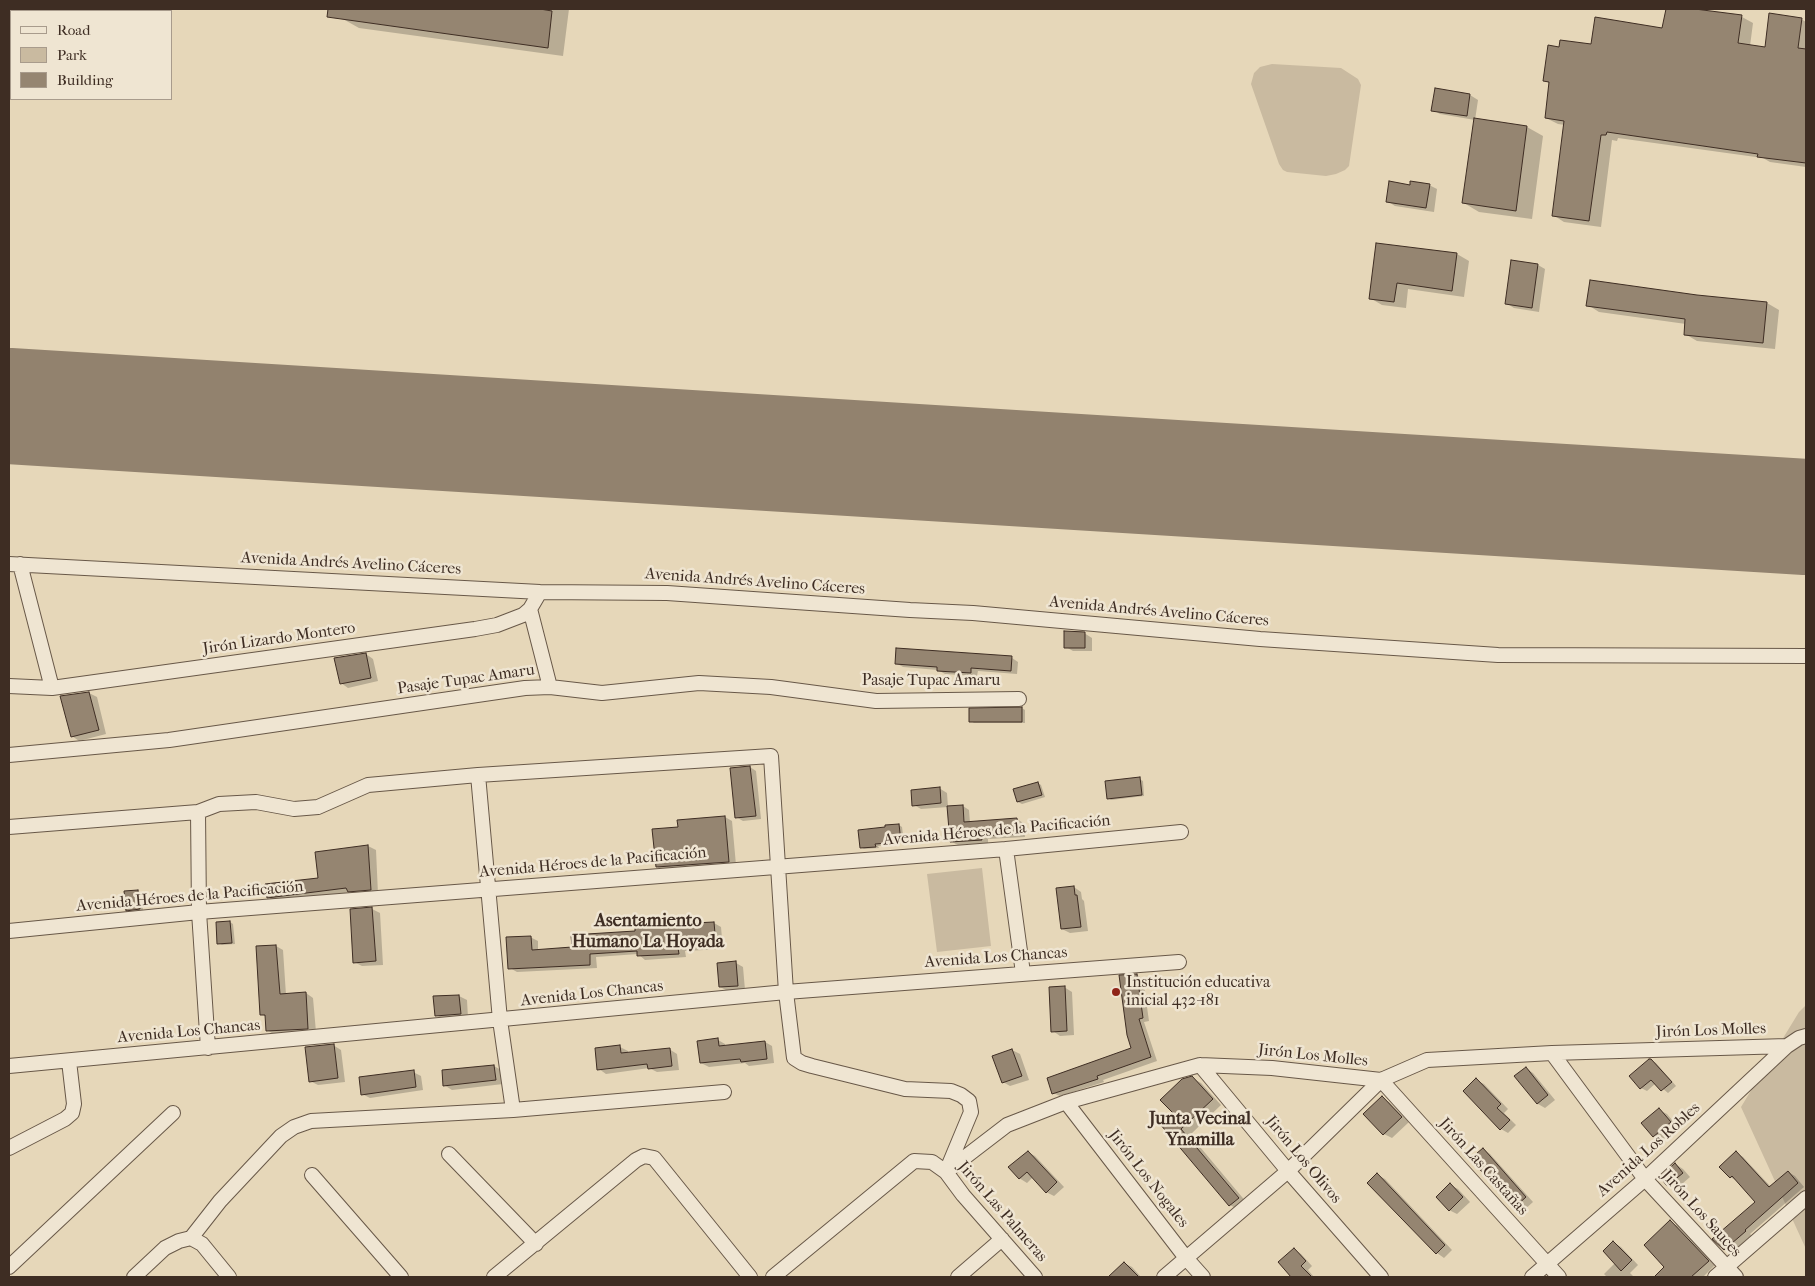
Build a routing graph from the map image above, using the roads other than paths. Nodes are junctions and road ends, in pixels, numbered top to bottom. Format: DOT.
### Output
graph roads {
  1 [pos="14,564"];
  2 [pos="540,592"];
  3 [pos="530,609"];
  4 [pos="1806,656"];
  5 [pos="9,686"];
  6 [pos="550,687"];
  7 [pos="52,688"];
  8 [pos="1019,699"];
  9 [pos="9,755"];
  10 [pos="478,775"];
  11 [pos="198,812"];
  12 [pos="9,827"];
  13 [pos="1181,832"];
  14 [pos="1006,849"];
  15 [pos="778,866"];
  16 [pos="490,889"];
  17 [pos="199,912"];
  18 [pos="9,931"];
  19 [pos="1179,962"];
  20 [pos="1023,973"];
  21 [pos="786,992"];
  22 [pos="500,1020"];
  23 [pos="1806,1036"];
  24 [pos="1787,1046"];
  25 [pos="208,1048"];
  26 [pos="1552,1053"];
  27 [pos="69,1061"];
  28 [pos="1200,1065"];
  29 [pos="9,1066"];
  30 [pos="1381,1080"];
  31 [pos="724,1092"];
  32 [pos="1066,1102"];
  33 [pos="513,1110"];
  34 [pos="173,1113"];
  35 [pos="9,1148"];
  36 [pos="449,1154"];
  37 [pos="1288,1171"];
  38 [pos="946,1172"];
  39 [pos="312,1175"];
  40 [pos="1645,1179"];
  41 [pos="1806,1198"];
  42 [pos="191,1238"];
  43 [pos="1002,1238"];
  44 [pos="536,1244"];
  45 [pos="1186,1258"];
  46 [pos="1547,1264"];
  47 [pos="9,1267"];
  48 [pos="1731,1272"];
  49 [pos="134,1277"];
  50 [pos="229,1277"];
  51 [pos="401,1277"];
  52 [pos="494,1277"];
  53 [pos="750,1277"];
  54 [pos="773,1277"];
  55 [pos="958,1277"];
  56 [pos="1035,1277"];
  57 [pos="1164,1277"];
  58 [pos="1204,1277"];
  59 [pos="1380,1277"];
  60 [pos="1532,1277"];
  61 [pos="1559,1277"];
  62 [pos="1715,1277"];
  1 -- 2 [label="street, Avenida Andrés Avelino Cáceres"];
  1 -- 7 [label="street"];
  2 -- 3 [label="street"];
  2 -- 4 [label="street, Avenida Andrés Avelino Cáceres"];
  3 -- 6 [label="street"];
  3 -- 7 [label="street, Jirón Lizardo Montero"];
  5 -- 7 [label="street, Jirón Lizardo Montero"];
  6 -- 8 [label="street, Pasaje Tupac Amaru"];
  6 -- 9 [label="street, Pasaje Tupac Amaru"];
  10 -- 11 [label="street"];
  10 -- 15 [label="street"];
  10 -- 16 [label="street"];
  11 -- 12 [label="street"];
  11 -- 17 [label="street"];
  13 -- 14 [label="street, Avenida Héroes de la Pacificación"];
  14 -- 15 [label="street, Avenida Héroes de la Pacificación"];
  14 -- 20 [label="street"];
  15 -- 16 [label="street, Avenida Héroes de la Pacificación"];
  15 -- 21 [label="street"];
  16 -- 17 [label="street, Avenida Héroes de la Pacificación"];
  16 -- 22 [label="street"];
  17 -- 18 [label="street, Avenida Héroes de la Pacificación"];
  17 -- 25 [label="street"];
  19 -- 20 [label="street, Avenida Los Chancas"];
  20 -- 21 [label="street, Avenida Los Chancas"];
  21 -- 22 [label="street, Avenida Los Chancas"];
  21 -- 38 [label="street"];
  22 -- 25 [label="street, Avenida Los Chancas"];
  22 -- 33 [label="street"];
  23 -- 24 [label="street"];
  24 -- 26 [label="street, Jirón Los Molles"];
  24 -- 40 [label="street, Avenida Los Robles"];
  25 -- 27 [label="street, Avenida Los Chancas"];
  26 -- 30 [label="street, Jirón Los Molles"];
  26 -- 40 [label="street, Jirón Los Sauces"];
  27 -- 29 [label="street, Avenida Los Chancas"];
  27 -- 35 [label="street"];
  28 -- 30 [label="street, Jirón Los Molles"];
  28 -- 32 [label="street, Jirón Los Molles"];
  28 -- 37 [label="street, Jirón Los Olivos"];
  30 -- 37 [label="street"];
  30 -- 46 [label="street, Jirón Las Castañas"];
  31 -- 33 [label="street"];
  32 -- 38 [label="street, Jirón Los Molles"];
  32 -- 45 [label="street, Jirón Los Nogales"];
  33 -- 42 [label="street"];
  34 -- 47 [label="street"];
  36 -- 44 [label="street"];
  37 -- 45 [label="street"];
  37 -- 59 [label="street, Jirón Los Olivos"];
  38 -- 43 [label="street, Jirón Las Palmeras"];
  38 -- 54 [label="street, Jirón Las Palmeras"];
  39 -- 51 [label="street"];
  40 -- 46 [label="street, Avenida Los Robles"];
  40 -- 48 [label="street, Jirón Los Sauces"];
  41 -- 48 [label="street"];
  42 -- 49 [label="street"];
  42 -- 50 [label="street"];
  43 -- 55 [label="street"];
  43 -- 56 [label="street, Jirón Las Palmeras"];
  44 -- 52 [label="street"];
  44 -- 53 [label="street"];
  45 -- 57 [label="street"];
  45 -- 58 [label="street, Jirón Los Nogales"];
  46 -- 60 [label="street, Avenida Los Robles"];
  46 -- 61 [label="street, Jirón Las Castañas"];
  48 -- 62 [label="street"];
}
